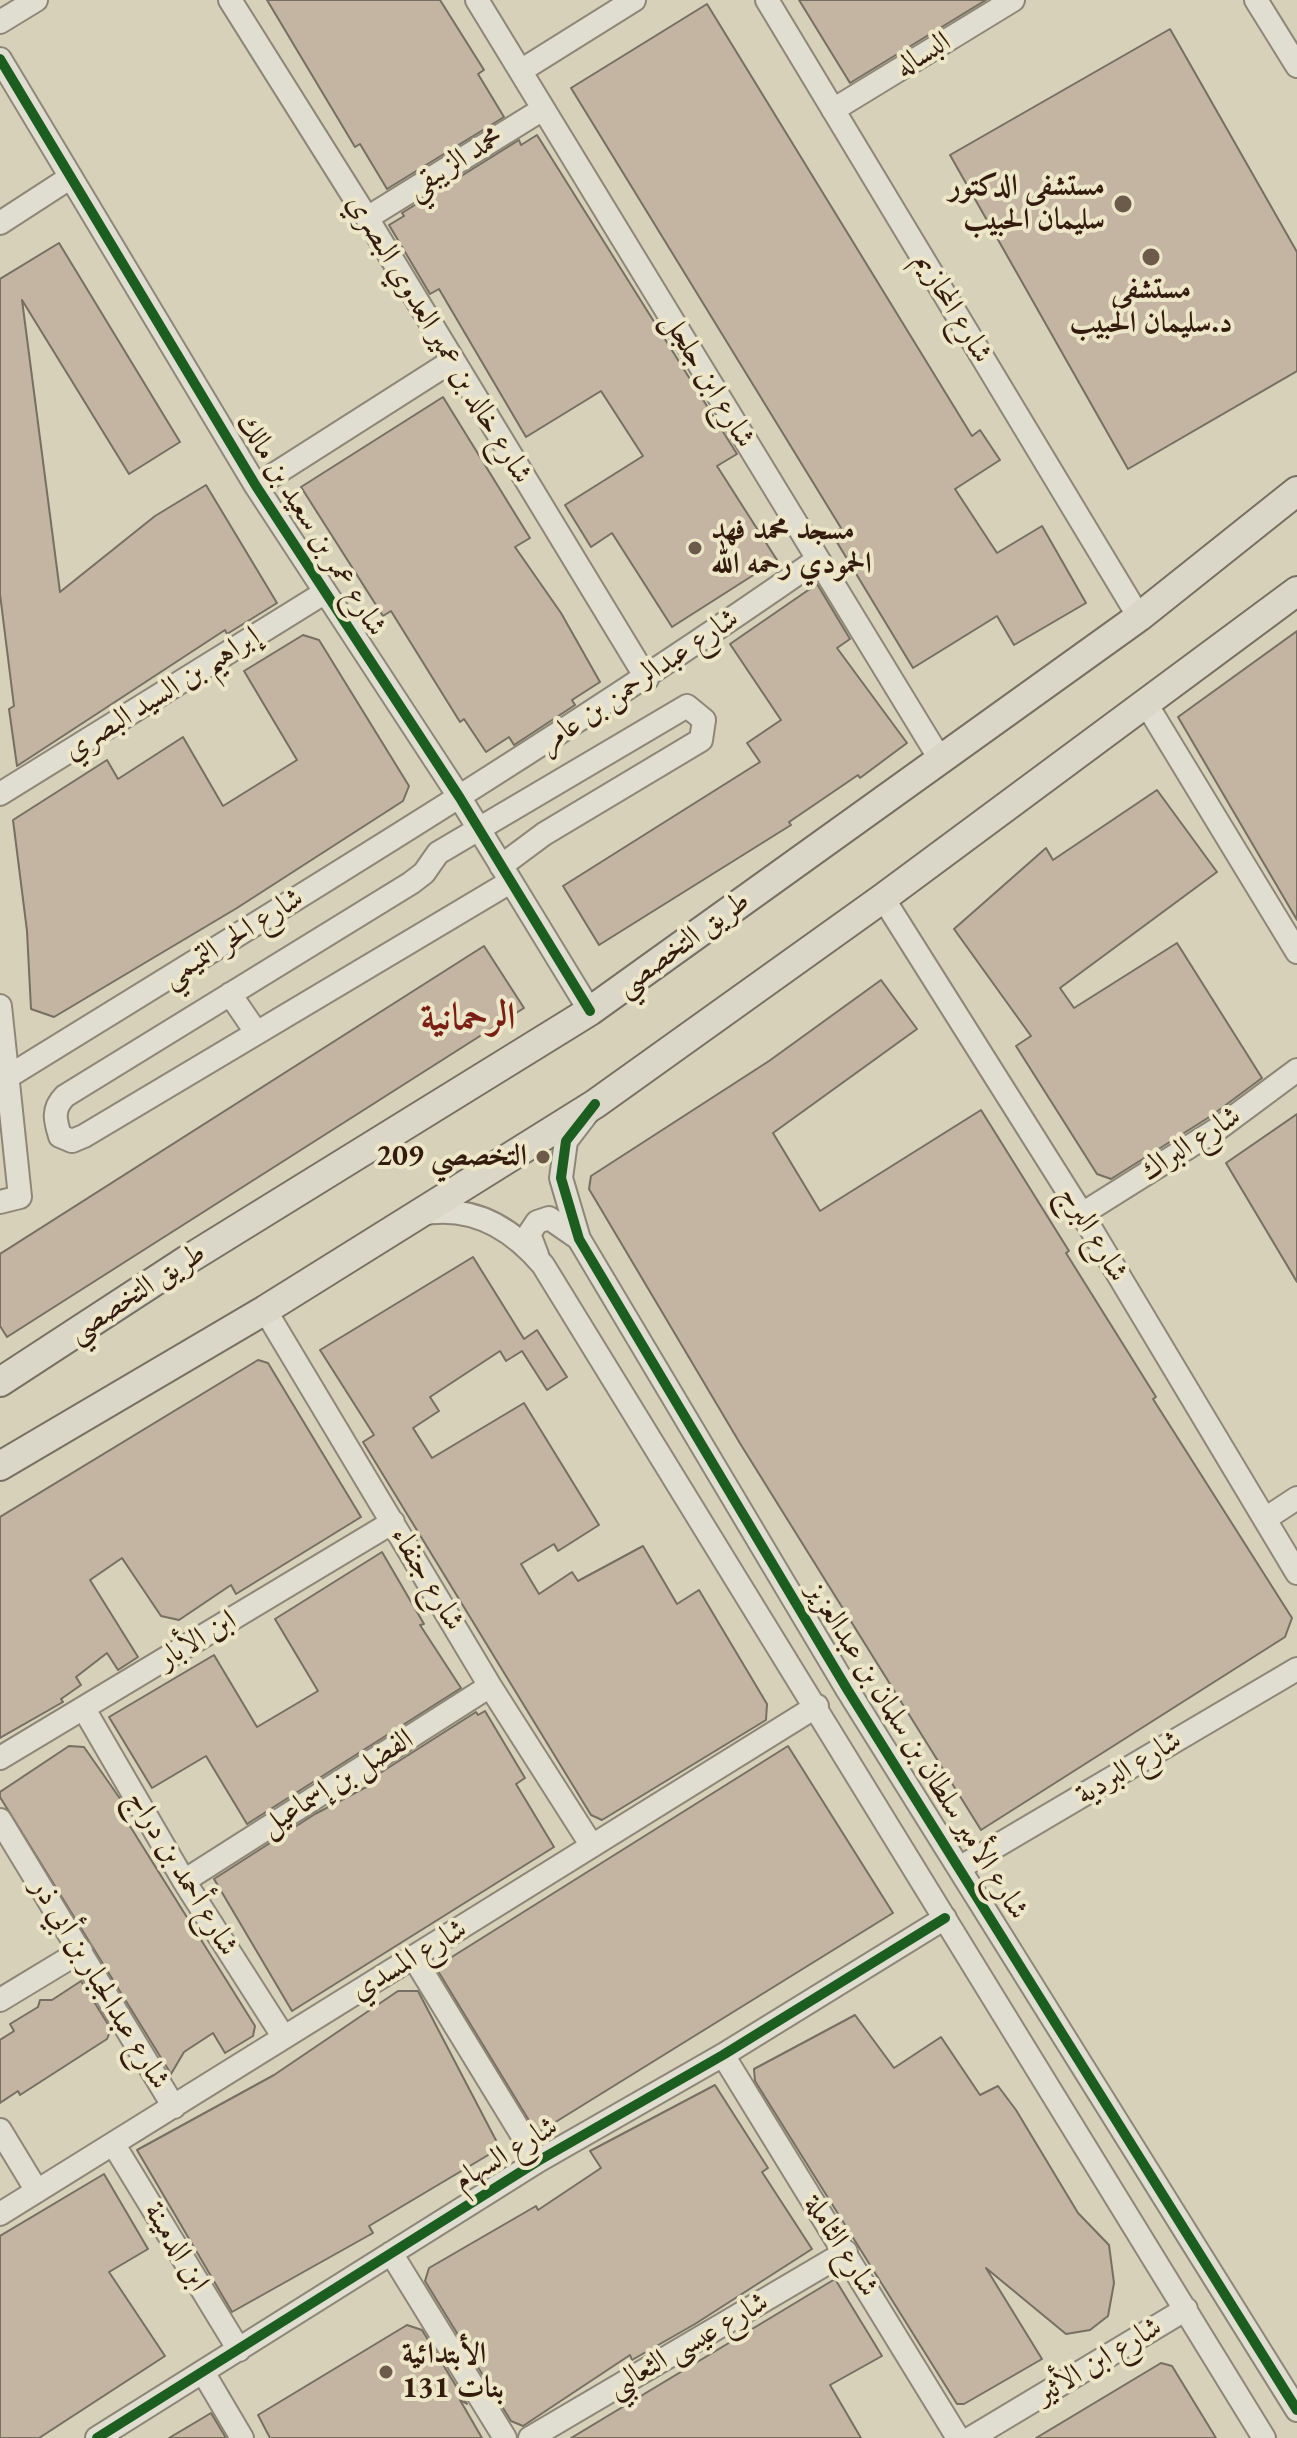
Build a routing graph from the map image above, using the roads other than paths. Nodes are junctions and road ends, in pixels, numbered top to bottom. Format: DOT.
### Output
graph roads {
  1 [pos="36,0"];
  2 [pos="230,0"];
  3 [pos="477,0"];
  4 [pos="634,0"];
  5 [pos="767,0"];
  6 [pos="1013,0"];
  7 [pos="1256,0"];
  8 [pos="0,22"];
  9 [pos="0,59"];
  10 [pos="1297,66"];
  11 [pos="522,70"];
  12 [pos="543,109"];
  13 [pos="833,110"];
  14 [pos="71,177"];
  15 [pos="367,218"];
  16 [pos="0,223"];
  17 [pos="452,361"];
  18 [pos="256,486"];
  19 [pos="1297,491"];
  20 [pos="817,560"];
  21 [pos="1297,591"];
  22 [pos="324,593"];
  23 [pos="1139,617"];
  24 [pos="647,679"];
  25 [pos="1145,702"];
  26 [pos="940,759"];
  27 [pos="0,794"];
  28 [pos="460,798"];
  29 [pos="477,828"];
  30 [pos="505,874"];
  31 [pos="883,898"];
  32 [pos="1297,952"];
  33 [pos="230,994"];
  34 [pos="0,1006"];
  35 [pos="590,1011"];
  36 [pos="256,1032"];
  37 [pos="1297,1070"];
  38 [pos="6,1078"];
  39 [pos="595,1104"];
  40 [pos="10,1200"];
  41 [pos="1082,1214"];
  42 [pos="418,1215"];
  43 [pos="579,1239"];
  44 [pos="543,1265"];
  45 [pos="265,1310"];
  46 [pos="0,1382"];
  47 [pos="0,1466"];
  48 [pos="1297,1498"];
  49 [pos="1265,1519"];
  50 [pos="393,1522"];
  51 [pos="1297,1573"];
  52 [pos="1297,1669"];
  53 [pos="490,1686"];
  54 [pos="817,1706"];
  55 [pos="84,1709"];
  56 [pos="0,1758"];
  57 [pos="0,1820"];
  58 [pos="592,1846"];
  59 [pos="961,1867"];
  60 [pos="184,1881"];
  61 [pos="945,1918"];
  62 [pos="81,1951"];
  63 [pos="414,1958"];
  64 [pos="0,2000"];
  65 [pos="283,2036"];
  66 [pos="723,2055"];
  67 [pos="174,2107"];
  68 [pos="0,2130"];
  69 [pos="114,2145"];
  70 [pos="538,2161"];
  71 [pos="37,2191"];
  72 [pos="0,2214"];
  73 [pos="846,2252"];
  74 [pos="391,2253"];
  75 [pos="1186,2309"];
  76 [pos="239,2350"];
  77 [pos="203,2372"];
  78 [pos="1294,2399"];
  79 [pos="97,2438"];
  80 [pos="242,2438"];
  81 [pos="505,2438"];
  82 [pos="530,2438"];
  83 [pos="958,2438"];
  84 [pos="971,2438"];
  85 [pos="1264,2438"];
  1 -- 8 [label="street"];
  2 -- 15 [label="street, شارع خالد بن عمير العدوي البصري"];
  3 -- 11 [label="street, شارع ابن جلجل"];
  4 -- 11 [label="street"];
  5 -- 13 [label="street, شارع المحازيم"];
  6 -- 13 [label="street, البساله"];
  7 -- 10 [label="street"];
  9 -- 14 [label="street, شارع عمر بن سعيد بن مالك"];
  11 -- 12 [label="street, شارع ابن جلجل"];
  12 -- 15 [label="street, محمد الزيبقي"];
  12 -- 20 [label="street, شارع ابن جلجل"];
  13 -- 23 [label="street, شارع المحازيم"];
  14 -- 16 [label="street"];
  14 -- 18 [label="street, شارع عمر بن سعيد بن مالك"];
  15 -- 17 [label="street, شارع خالد بن عمير العدوي البصري"];
  17 -- 18 [label="street"];
  17 -- 24 [label="street, شارع خالد بن عمير العدوي البصري"];
  18 -- 22 [label="street, شارع عمر بن سعيد بن مالك"];
  19 -- 23 [label="main road, طريق التخصصي"];
  20 -- 24 [label="street, شارع عبدالرحمن بن عامر"];
  20 -- 26 [label="street, شارع ابن جلجل"];
  21 -- 25 [label="main road"];
  22 -- 27 [label="street, إبراهيم بن السيد البصري"];
  22 -- 28 [label="street, شارع عمر بن سعيد بن مالك"];
  23 -- 26 [label="main road, طريق التخصصي"];
  24 -- 28 [label="street, شارع عبدالرحمن بن عامر"];
  25 -- 31 [label="main road"];
  25 -- 32 [label="street"];
  26 -- 35 [label="main road, طريق التخصصي"];
  28 -- 29 [label="street, شارع عمر بن سعيد بن مالك"];
  28 -- 38 [label="street, شارع الحر التميمي"];
  29 -- 30 [label="street, شارع عمر بن سعيد بن مالك"];
  29 -- 30 [label="street"];
  29 -- 33 [label="street"];
  30 -- 35 [label="street, شارع عمر بن سعيد بن مالك"];
  30 -- 36 [label="street"];
  31 -- 39 [label="main road"];
  31 -- 41 [label="street, شارع البرج"];
  33 -- 36 [label="street"];
  33 -- 36 [label="street"];
  34 -- 38 [label="street"];
  35 -- 46 [label="main road, طريق التخصصي"];
  37 -- 41 [label="street, شارع البراك"];
  38 -- 40 [label="street"];
  39 -- 42 [label="main road"];
  39 -- 43 [label="street, شارع الأمير سلطان بن سلمان بن عبدالعزيز"];
  41 -- 49 [label="street, شارع البرج"];
  42 -- 44 [label="street, شارع الأمير سلطان بن سلمان بن عبدالعزيز"];
  42 -- 45 [label="main road"];
  43 -- 44 [label="street"];
  43 -- 59 [label="street, شارع الأمير سلطان بن سلمان بن عبدالعزيز"];
  44 -- 54 [label="street, شارع الأمير سلطان بن سلمان بن عبدالعزيز"];
  45 -- 47 [label="main road"];
  45 -- 50 [label="street, شارع جنفاء"];
  48 -- 49 [label="street"];
  49 -- 51 [label="street, شارع البرج"];
  50 -- 53 [label="street, شارع جنفاء"];
  50 -- 55 [label="street, ابن الأبار"];
  52 -- 59 [label="street, شارع البردية"];
  53 -- 58 [label="street, شارع جنفاء"];
  53 -- 60 [label="street, الفضل بن إسماعيل"];
  54 -- 58 [label="street, شارع المسدي"];
  54 -- 61 [label="street, شارع الأمير سلطان بن سلمان بن عبدالعزيز"];
  55 -- 56 [label="street, ابن الأبار"];
  55 -- 60 [label="street, شارع أحمد بن دراج"];
  57 -- 62 [label="street, شارع عبدالجبار بن أبي ذر"];
  58 -- 63 [label="street, شارع المسدي"];
  59 -- 78 [label="street, شارع الأمير سلطان بن سلمان بن عبدالعزيز"];
  60 -- 65 [label="street, شارع أحمد بن دراج"];
  61 -- 66 [label="street, شارع السهام"];
  61 -- 75 [label="street, شارع الأمير سلطان بن سلمان بن عبدالعزيز"];
  62 -- 64 [label="street"];
  62 -- 67 [label="street, شارع عبدالجبار بن أبي ذر"];
  63 -- 65 [label="street, شارع المسدي"];
  63 -- 70 [label="street"];
  65 -- 67 [label="street, شارع المسدي"];
  66 -- 70 [label="street, شارع السهام"];
  66 -- 73 [label="street, شارع الثاملة"];
  67 -- 69 [label="street, شارع المسدي"];
  68 -- 71 [label="street"];
  69 -- 71 [label="street, شارع المسدي"];
  69 -- 76 [label="street, ابن الدمينة"];
  70 -- 74 [label="street, شارع السهام"];
  71 -- 72 [label="street, شارع المسدي"];
  73 -- 82 [label="street, شارع عيسى الثعالبي"];
  73 -- 83 [label="street, شارع الثاملة"];
  74 -- 76 [label="street, شارع السهام"];
  74 -- 81 [label="street"];
  75 -- 84 [label="street, شارع ابن الأثير"];
  75 -- 85 [label="street, شارع الأمير سلطان بن سلمان بن عبدالعزيز"];
  76 -- 77 [label="street, شارع السهام"];
  77 -- 79 [label="street, شارع السهام"];
  77 -- 80 [label="street"];
}
